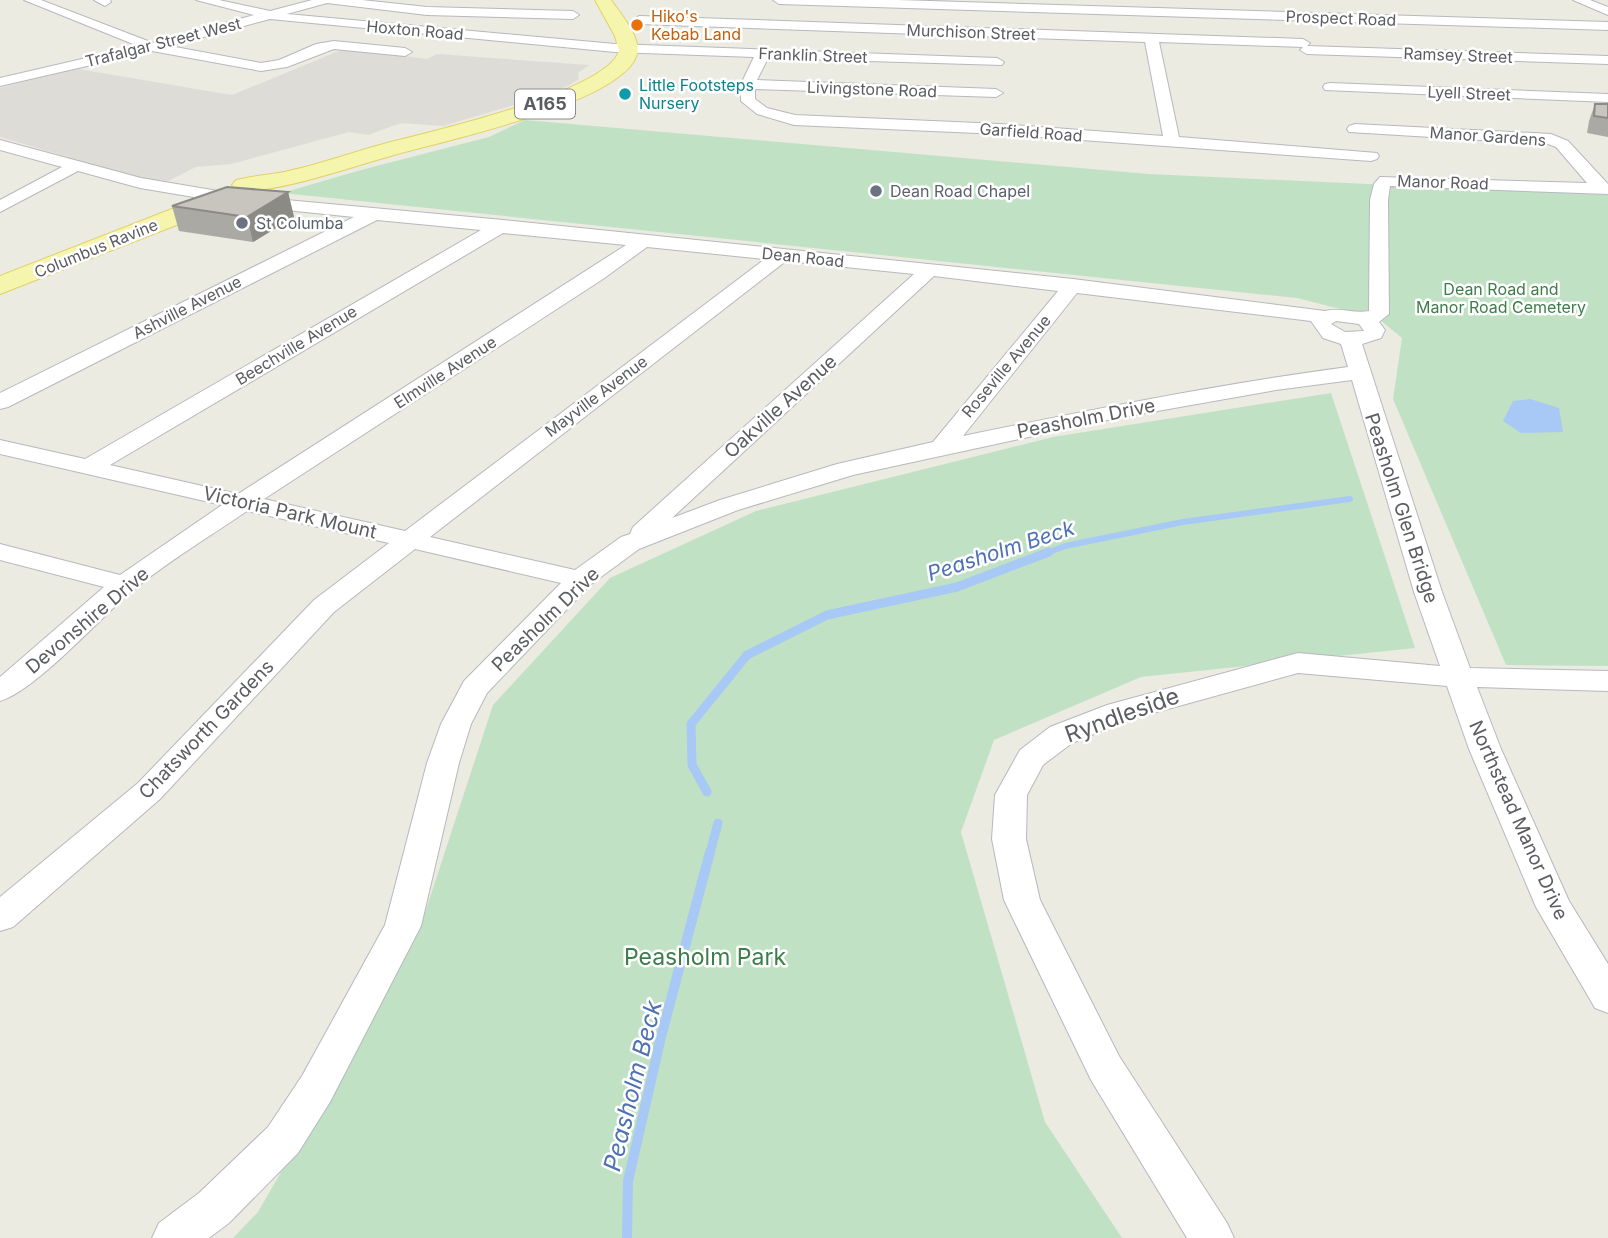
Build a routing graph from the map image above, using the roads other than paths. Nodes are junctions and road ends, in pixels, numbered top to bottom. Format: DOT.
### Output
graph roads {
  1 [pos="30,0"];
  2 [pos="202,0"];
  3 [pos="327,0"];
  4 [pos="779,0"];
  5 [pos="1579,0"];
  6 [pos="602,1"];
  7 [pos="999,4"];
  8 [pos="1608,11"];
  9 [pos="573,15"];
  10 [pos="265,16"];
  11 [pos="1287,16"];
  12 [pos="639,20"];
  13 [pos="1608,26"];
  14 [pos="998,33"];
  15 [pos="1151,38"];
  16 [pos="1305,46"];
  17 [pos="152,47"];
  18 [pos="622,48"];
  19 [pos="405,52"];
  20 [pos="763,53"];
  21 [pos="1608,60"];
  22 [pos="0,82"];
  23 [pos="748,84"];
  24 [pos="996,94"];
  25 [pos="1608,98"];
  26 [pos="1172,141"];
  27 [pos="0,145"];
  28 [pos="1371,156"];
  29 [pos="74,167"];
  30 [pos="1386,181"];
  31 [pos="1605,189"];
  32 [pos="244,195"];
  33 [pos="188,200"];
  34 [pos="0,207"];
  35 [pos="374,215"];
  36 [pos="503,225"];
  37 [pos="645,240"];
  38 [pos="782,255"];
  39 [pos="930,270"];
  40 [pos="1073,285"];
  41 [pos="0,286"];
  42 [pos="1325,317"];
  43 [pos="1366,320"];
  44 [pos="1350,339"];
  45 [pos="1361,372"];
  46 [pos="0,402"];
  47 [pos="0,447"];
  48 [pos="941,447"];
  49 [pos="91,467"];
  50 [pos="244,501"];
  51 [pos="410,538"];
  52 [pos="630,543"];
  53 [pos="0,552"];
  54 [pos="580,579"];
  55 [pos="124,584"];
  56 [pos="1458,677"];
  57 [pos="1608,681"];
  58 [pos="0,691"];
  59 [pos="0,917"];
  60 [pos="1608,997"];
  61 [pos="174,1238"];
  62 [pos="1212,1238"];
  1 -- 17 [label="street"];
  2 -- 10 [label="street, Hoxton Road"];
  3 -- 9 [label="street"];
  3 -- 10 [label="street, Trafalgar Street West"];
  4 -- 7 [label="street, Prospect Road"];
  5 -- 8 [label="street"];
  6 -- 18 [label="main road"];
  7 -- 11 [label="street, Prospect Road"];
  7 -- 14 [label="street"];
  10 -- 17 [label="street, Trafalgar Street West"];
  10 -- 18 [label="street, Hoxton Road"];
  11 -- 13 [label="street, Prospect Road"];
  11 -- 16 [label="street"];
  12 -- 14 [label="street, Murchison Street"];
  14 -- 15 [label="street, Murchison Street"];
  14 -- 24 [label="street"];
  15 -- 16 [label="street, Murchison Street"];
  15 -- 26 [label="street"];
  16 -- 21 [label="street, Ramsey Street"];
  16 -- 25 [label="street, Lyell Street"];
  17 -- 19 [label="street"];
  17 -- 22 [label="street, Trafalgar Street West"];
  18 -- 20 [label="street, Franklin Street"];
  18 -- 32 [label="main road, A165"];
  20 -- 23 [label="street"];
  20 -- 24 [label="street, Franklin Street"];
  23 -- 24 [label="street, Livingstone Road"];
  23 -- 24 [label="street, Garfield Road"];
  24 -- 26 [label="street, Garfield Road"];
  26 -- 28 [label="street, Garfield Road"];
  27 -- 29 [label="street"];
  28 -- 30 [label="street"];
  28 -- 31 [label="street, Manor Gardens"];
  29 -- 33 [label="street"];
  29 -- 34 [label="street"];
  30 -- 31 [label="street, Manor Road"];
  30 -- 43 [label="street, Manor Road"];
  32 -- 33 [label="main road, Columbus Ravine / A165"];
  32 -- 35 [label="street, Dean Road"];
  33 -- 41 [label="main road, Columbus Ravine / A165"];
  35 -- 36 [label="street, Dean Road"];
  35 -- 46 [label="street, Ashville Avenue"];
  36 -- 37 [label="street, Dean Road"];
  36 -- 49 [label="street, Beechville Avenue"];
  37 -- 38 [label="street, Dean Road"];
  37 -- 50 [label="street, Elmville Avenue"];
  38 -- 39 [label="street, Dean Road"];
  38 -- 51 [label="street, Mayville Avenue"];
  39 -- 40 [label="street, Dean Road"];
  39 -- 52 [label="street, Oakville Avenue"];
  40 -- 42 [label="street, Dean Road"];
  40 -- 48 [label="street, Roseville Avenue"];
  42 -- 43 [label="street"];
  42 -- 44 [label="street"];
  43 -- 44 [label="street, Manor Road"];
  44 -- 45 [label="street, Peasholm Glen Bridge"];
  45 -- 48 [label="street, Peasholm Drive"];
  45 -- 56 [label="street, Peasholm Glen Bridge"];
  47 -- 49 [label="street, Victoria Park Mount"];
  48 -- 52 [label="street, Peasholm Drive"];
  49 -- 50 [label="street, Victoria Park Mount"];
  50 -- 51 [label="street, Victoria Park Mount"];
  50 -- 55 [label="street, Devonshire Drive"];
  51 -- 54 [label="street, Victoria Park Mount"];
  51 -- 59 [label="street, Chatsworth Gardens"];
  52 -- 54 [label="street, Peasholm Drive"];
  53 -- 55 [label="street"];
  54 -- 61 [label="street, Peasholm Drive"];
  55 -- 58 [label="street, Devonshire Drive"];
  56 -- 57 [label="street, Ryndleside"];
  56 -- 60 [label="street, Northstead Manor Drive"];
  56 -- 62 [label="street, Ryndleside"];
}
